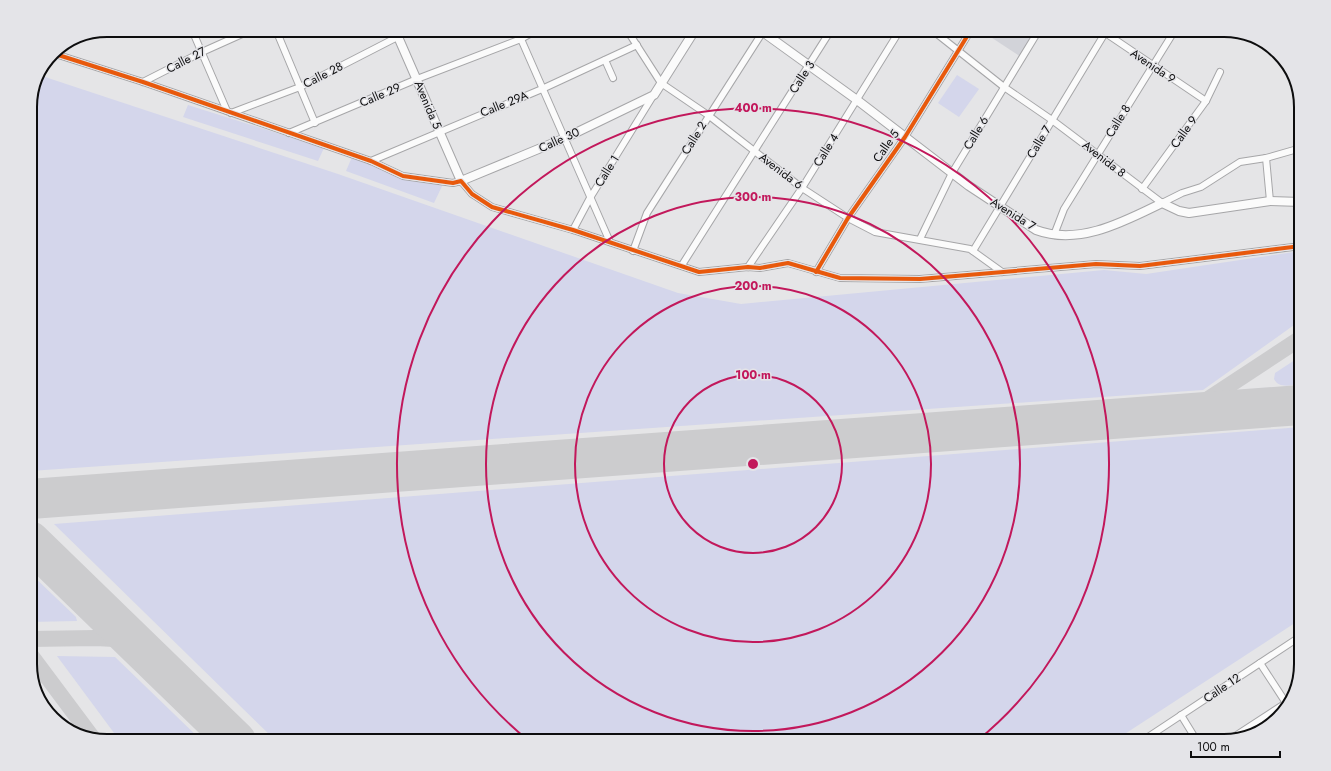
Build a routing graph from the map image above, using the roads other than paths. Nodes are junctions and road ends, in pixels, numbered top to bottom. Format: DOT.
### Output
graph roads {
  1 [pos="195,37"];
  2 [pos="235,37"];
  3 [pos="279,37"];
  4 [pos="390,37"];
  5 [pos="399,37"];
  6 [pos="524,37"];
  7 [pos="632,37"];
  8 [pos="691,37"];
  9 [pos="758,37"];
  10 [pos="770,37"];
  11 [pos="827,37"];
  12 [pos="896,37"];
  13 [pos="941,37"];
  14 [pos="967,37"];
  15 [pos="1036,37"];
  16 [pos="1099,37"];
  17 [pos="1111,37"];
  18 [pos="1171,37"];
  19 [pos="521,39"];
  20 [pos="637,45"];
  21 [pos="959,50"];
  22 [pos="202,52"];
  23 [pos="60,55"];
  24 [pos="605,60"];
  25 [pos="809,66"];
  26 [pos="1153,66"];
  27 [pos="1220,72"];
  28 [pos="613,78"];
  29 [pos="417,79"];
  30 [pos="143,82"];
  31 [pos="661,83"];
  32 [pos="300,87"];
  33 [pos="1004,87"];
  34 [pos="542,89"];
  35 [pos="654,94"];
  36 [pos="857,100"];
  37 [pos="1206,101"];
  38 [pos="635,104"];
  39 [pos="229,112"];
  40 [pos="643,113"];
  41 [pos="708,115"];
  42 [pos="1052,120"];
  43 [pos="315,123"];
  44 [pos="438,131"];
  45 [pos="289,133"];
  46 [pos="905,137"];
  47 [pos="565,138"];
  48 [pos="1294,150"];
  49 [pos="754,151"];
  50 [pos="1098,154"];
  51 [pos="1266,158"];
  52 [pos="371,161"];
  53 [pos="952,173"];
  54 [pos="461,181"];
  55 [pos="802,188"];
  56 [pos="1142,189"];
  57 [pos="590,198"];
  58 [pos="1270,201"];
  59 [pos="1294,202"];
  60 [pos="1162,203"];
  61 [pos="1000,207"];
  62 [pos="848,218"];
  63 [pos="573,230"];
  64 [pos="1054,235"];
  65 [pos="920,240"];
  66 [pos="610,242"];
  67 [pos="1294,247"];
  68 [pos="633,251"];
  69 [pos="973,251"];
  70 [pos="682,265"];
  71 [pos="748,267"];
  72 [pos="816,272"];
  73 [pos="1002,272"];
  74 [pos="1294,641"];
  75 [pos="1260,663"];
  76 [pos="1284,701"];
  77 [pos="1279,709"];
  78 [pos="1181,715"];
  79 [pos="1242,732"];
  80 [pos="1152,734"];
  81 [pos="1193,734"];
  1 -- 22 [label="street"];
  2 -- 22 [label="street, Calle 27"];
  3 -- 32 [label="street"];
  4 -- 32 [label="street, Calle 28"];
  5 -- 29 [label="street, Avenida 5"];
  6 -- 19 [label="street, Calle 29"];
  7 -- 20 [label="street, Avenida 6"];
  8 -- 31 [label="street, Calle 1"];
  9 -- 41 [label="street, Calle 2"];
  10 -- 25 [label="street, Avenida 7"];
  11 -- 25 [label="street, Calle 3"];
  12 -- 36 [label="street, Calle 4"];
  13 -- 21 [label="street, Avenida 8"];
  14 -- 21 [label="street, Calle 5"];
  15 -- 33 [label="street, Calle 6"];
  16 -- 42 [label="street, Calle 7"];
  17 -- 26 [label="street, Avenida 9"];
  18 -- 26 [label="street, Calle 8"];
  19 -- 29 [label="street, Calle 29"];
  19 -- 34 [label="street"];
  20 -- 24 [label="street, Calle 29A"];
  20 -- 31 [label="street, Avenida 6"];
  21 -- 33 [label="street, Avenida 8"];
  21 -- 46 [label="street, Calle 5"];
  22 -- 30 [label="street, Calle 27"];
  22 -- 39 [label="street"];
  23 -- 30 [label="street"];
  24 -- 28 [label="street"];
  24 -- 34 [label="street, Calle 29A"];
  25 -- 36 [label="street, Avenida 7"];
  25 -- 49 [label="street, Calle 3"];
  26 -- 37 [label="street, Avenida 9"];
  26 -- 50 [label="street, Calle 8"];
  27 -- 37 [label="street, Calle 9"];
  29 -- 43 [label="street, Calle 29"];
  29 -- 44 [label="street, Avenida 5"];
  30 -- 39 [label="street"];
  31 -- 35 [label="street, Calle 1"];
  31 -- 41 [label="street, Avenida 6"];
  32 -- 39 [label="street, Calle 28"];
  32 -- 43 [label="street"];
  33 -- 42 [label="street, Avenida 8"];
  33 -- 53 [label="street, Calle 6"];
  34 -- 44 [label="street, Calle 29A"];
  34 -- 47 [label="street"];
  35 -- 38 [label="street, Calle 30"];
  35 -- 40 [label="street, Calle 1"];
  36 -- 46 [label="street, Avenida 7"];
  36 -- 55 [label="street, Calle 4"];
  37 -- 56 [label="street, Calle 9"];
  38 -- 40 [label="street"];
  38 -- 47 [label="street, Calle 30"];
  39 -- 45 [label="street"];
  40 -- 57 [label="street, Calle 1"];
  41 -- 49 [label="street, Avenida 6"];
  41 -- 68 [label="street, Calle 2"];
  42 -- 50 [label="street, Avenida 8"];
  42 -- 61 [label="street, Calle 7"];
  43 -- 45 [label="street, Calle 29"];
  44 -- 52 [label="street, Calle 29A"];
  44 -- 54 [label="street, Avenida 5"];
  45 -- 52 [label="street"];
  46 -- 53 [label="street, Avenida 7"];
  46 -- 62 [label="street, Calle 5"];
  47 -- 54 [label="street, Calle 30"];
  47 -- 57 [label="street"];
  48 -- 51 [label="street, Avenida 7"];
  49 -- 55 [label="street, Avenida 6"];
  49 -- 70 [label="street, Calle 3"];
  50 -- 56 [label="street, Avenida 8"];
  50 -- 64 [label="street, Calle 8"];
  51 -- 58 [label="street"];
  51 -- 60 [label="street, Avenida 7"];
  52 -- 54 [label="street"];
  53 -- 61 [label="street, Avenida 7"];
  53 -- 65 [label="street, Calle 6"];
  54 -- 63 [label="street"];
  55 -- 62 [label="street, Avenida 6"];
  55 -- 71 [label="street, Calle 4"];
  56 -- 60 [label="street, Avenida 8"];
  57 -- 63 [label="street, Calle 1"];
  57 -- 66 [label="street"];
  58 -- 59 [label="street, Avenida 8"];
  58 -- 60 [label="street, Avenida 8"];
  60 -- 64 [label="street, Avenida 7"];
  61 -- 64 [label="street, Avenida 7"];
  61 -- 69 [label="street, Calle 7"];
  62 -- 65 [label="street, Avenida 6"];
  62 -- 72 [label="street, Calle 5"];
  63 -- 66 [label="street"];
  65 -- 69 [label="street, Avenida 6"];
  66 -- 68 [label="street"];
  67 -- 73 [label="street"];
  68 -- 70 [label="street"];
  69 -- 73 [label="street"];
  70 -- 71 [label="street"];
  71 -- 72 [label="street"];
  72 -- 73 [label="street"];
  74 -- 75 [label="street, Calle 12"];
  75 -- 76 [label="street"];
  75 -- 78 [label="street, Calle 12"];
  77 -- 79 [label="street"];
  78 -- 80 [label="street, Calle 12"];
  78 -- 81 [label="street"];
}
